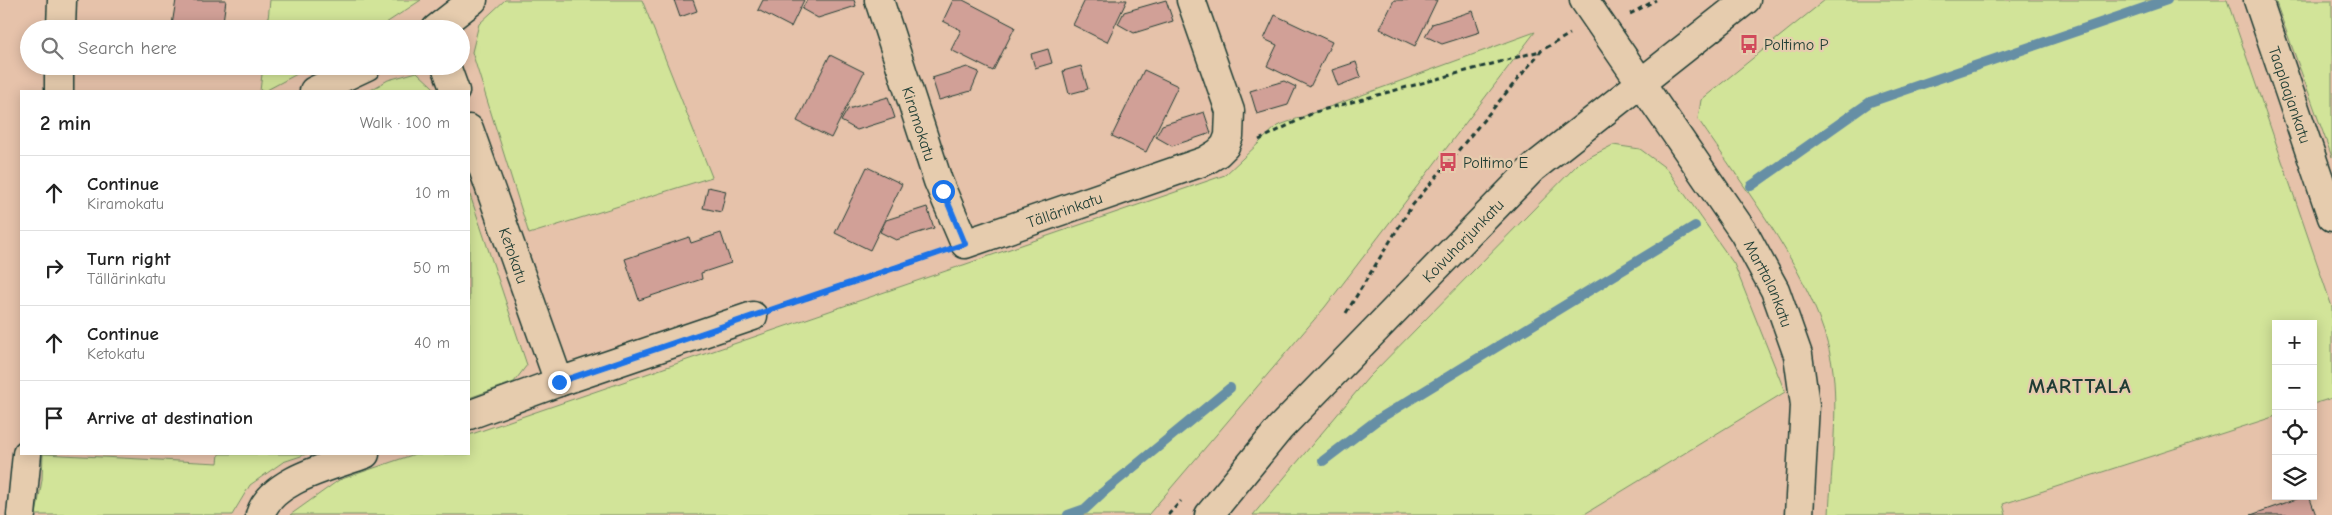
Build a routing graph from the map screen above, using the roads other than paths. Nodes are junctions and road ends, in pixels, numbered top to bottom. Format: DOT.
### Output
graph roads {
  1 [pos="62,0"];
  2 [pos="473,0"];
  3 [pos="879,0"];
  4 [pos="1191,0"];
  5 [pos="1584,0"];
  6 [pos="1746,0"];
  7 [pos="2258,0"];
  8 [pos="61,20"];
  9 [pos="447,20"];
  10 [pos="59,75"];
  11 [pos="348,75"];
  12 [pos="449,75"];
  13 [pos="1640,83"];
  14 [pos="58,90"];
  15 [pos="316,90"];
  16 [pos="455,90"];
  17 [pos="470,132"];
  18 [pos="2332,217"];
  19 [pos="965,244"];
  20 [pos="753,316"];
  21 [pos="559,382"];
  22 [pos="470,416"];
  23 [pos="28,455"];
  24 [pos="363,455"];
  25 [pos="21,515"];
  26 [pos="260,515"];
  27 [pos="1209,515"];
  28 [pos="1799,515"];
  1 -- 8 [label="street"];
  2 -- 9 [label="street"];
  3 -- 19 [label="street, Kiramokatu"];
  4 -- 19 [label="street, Tällärinkatu"];
  5 -- 13 [label="street, Marttalankatu"];
  6 -- 13 [label="street, Koivuharjunkatu"];
  7 -- 18 [label="street, Taaplaajankatu"];
  10 -- 14 [label="street"];
  11 -- 15 [label="street"];
  12 -- 16 [label="street"];
  13 -- 27 [label="street, Koivuharjunkatu"];
  13 -- 28 [label="street, Marttalankatu"];
  17 -- 21 [label="street, Ketokatu"];
  20 -- 21 [label="street"];
  21 -- 22 [label="street"];
  23 -- 25 [label="street"];
  24 -- 26 [label="street"];
}
